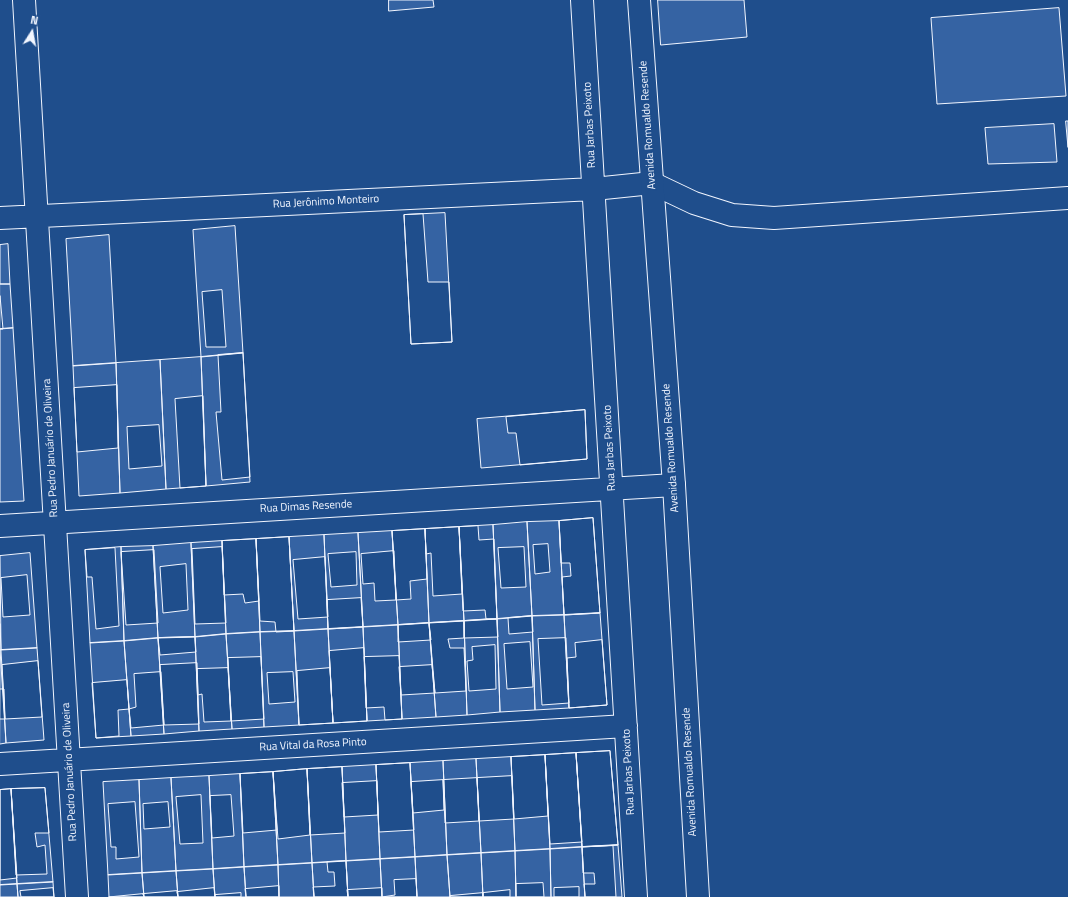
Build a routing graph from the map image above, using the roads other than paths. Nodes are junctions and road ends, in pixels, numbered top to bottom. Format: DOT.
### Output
graph roads {
  1 [pos="24,0"];
  2 [pos="582,0"];
  3 [pos="639,0"];
  4 [pos="652,183"];
  5 [pos="594,189"];
  6 [pos="1068,198"];
  7 [pos="37,215"];
  8 [pos="0,218"];
  9 [pos="674,485"];
  10 [pos="612,488"];
  11 [pos="55,522"];
  12 [pos="0,526"];
  13 [pos="626,726"];
  14 [pos="69,759"];
  15 [pos="0,764"];
  16 [pos="77,897"];
  17 [pos="636,897"];
  18 [pos="698,897"];
  1 -- 7 [label="street, Rua Pedro Januário de Oliveira"];
  2 -- 5 [label="street, Rua Jarbas Peixoto"];
  3 -- 4 [label="street, Avenida Romualdo Resende"];
  4 -- 5 [label="street, Rua Jerônimo Monteiro"];
  4 -- 6 [label="street"];
  4 -- 9 [label="street, Avenida Romualdo Resende"];
  5 -- 7 [label="street, Rua Jerônimo Monteiro"];
  5 -- 10 [label="street, Rua Jarbas Peixoto"];
  7 -- 8 [label="street, Rua Jerônimo Monteiro"];
  7 -- 11 [label="street, Rua Pedro Januário de Oliveira"];
  9 -- 10 [label="street, Rua Dimas Resende"];
  9 -- 18 [label="street, Avenida Romualdo Resende"];
  10 -- 11 [label="street, Rua Dimas Resende"];
  10 -- 13 [label="street, Rua Jarbas Peixoto"];
  11 -- 12 [label="street, Rua Dimas Resende"];
  11 -- 14 [label="street, Rua Pedro Januário de Oliveira"];
  13 -- 14 [label="street, Rua Vital da Rosa Pinto"];
  13 -- 17 [label="street, Rua Jarbas Peixoto"];
  14 -- 15 [label="street, Rua Vital da Rosa Pinto"];
  14 -- 16 [label="street, Rua Pedro Januário de Oliveira"];
}
